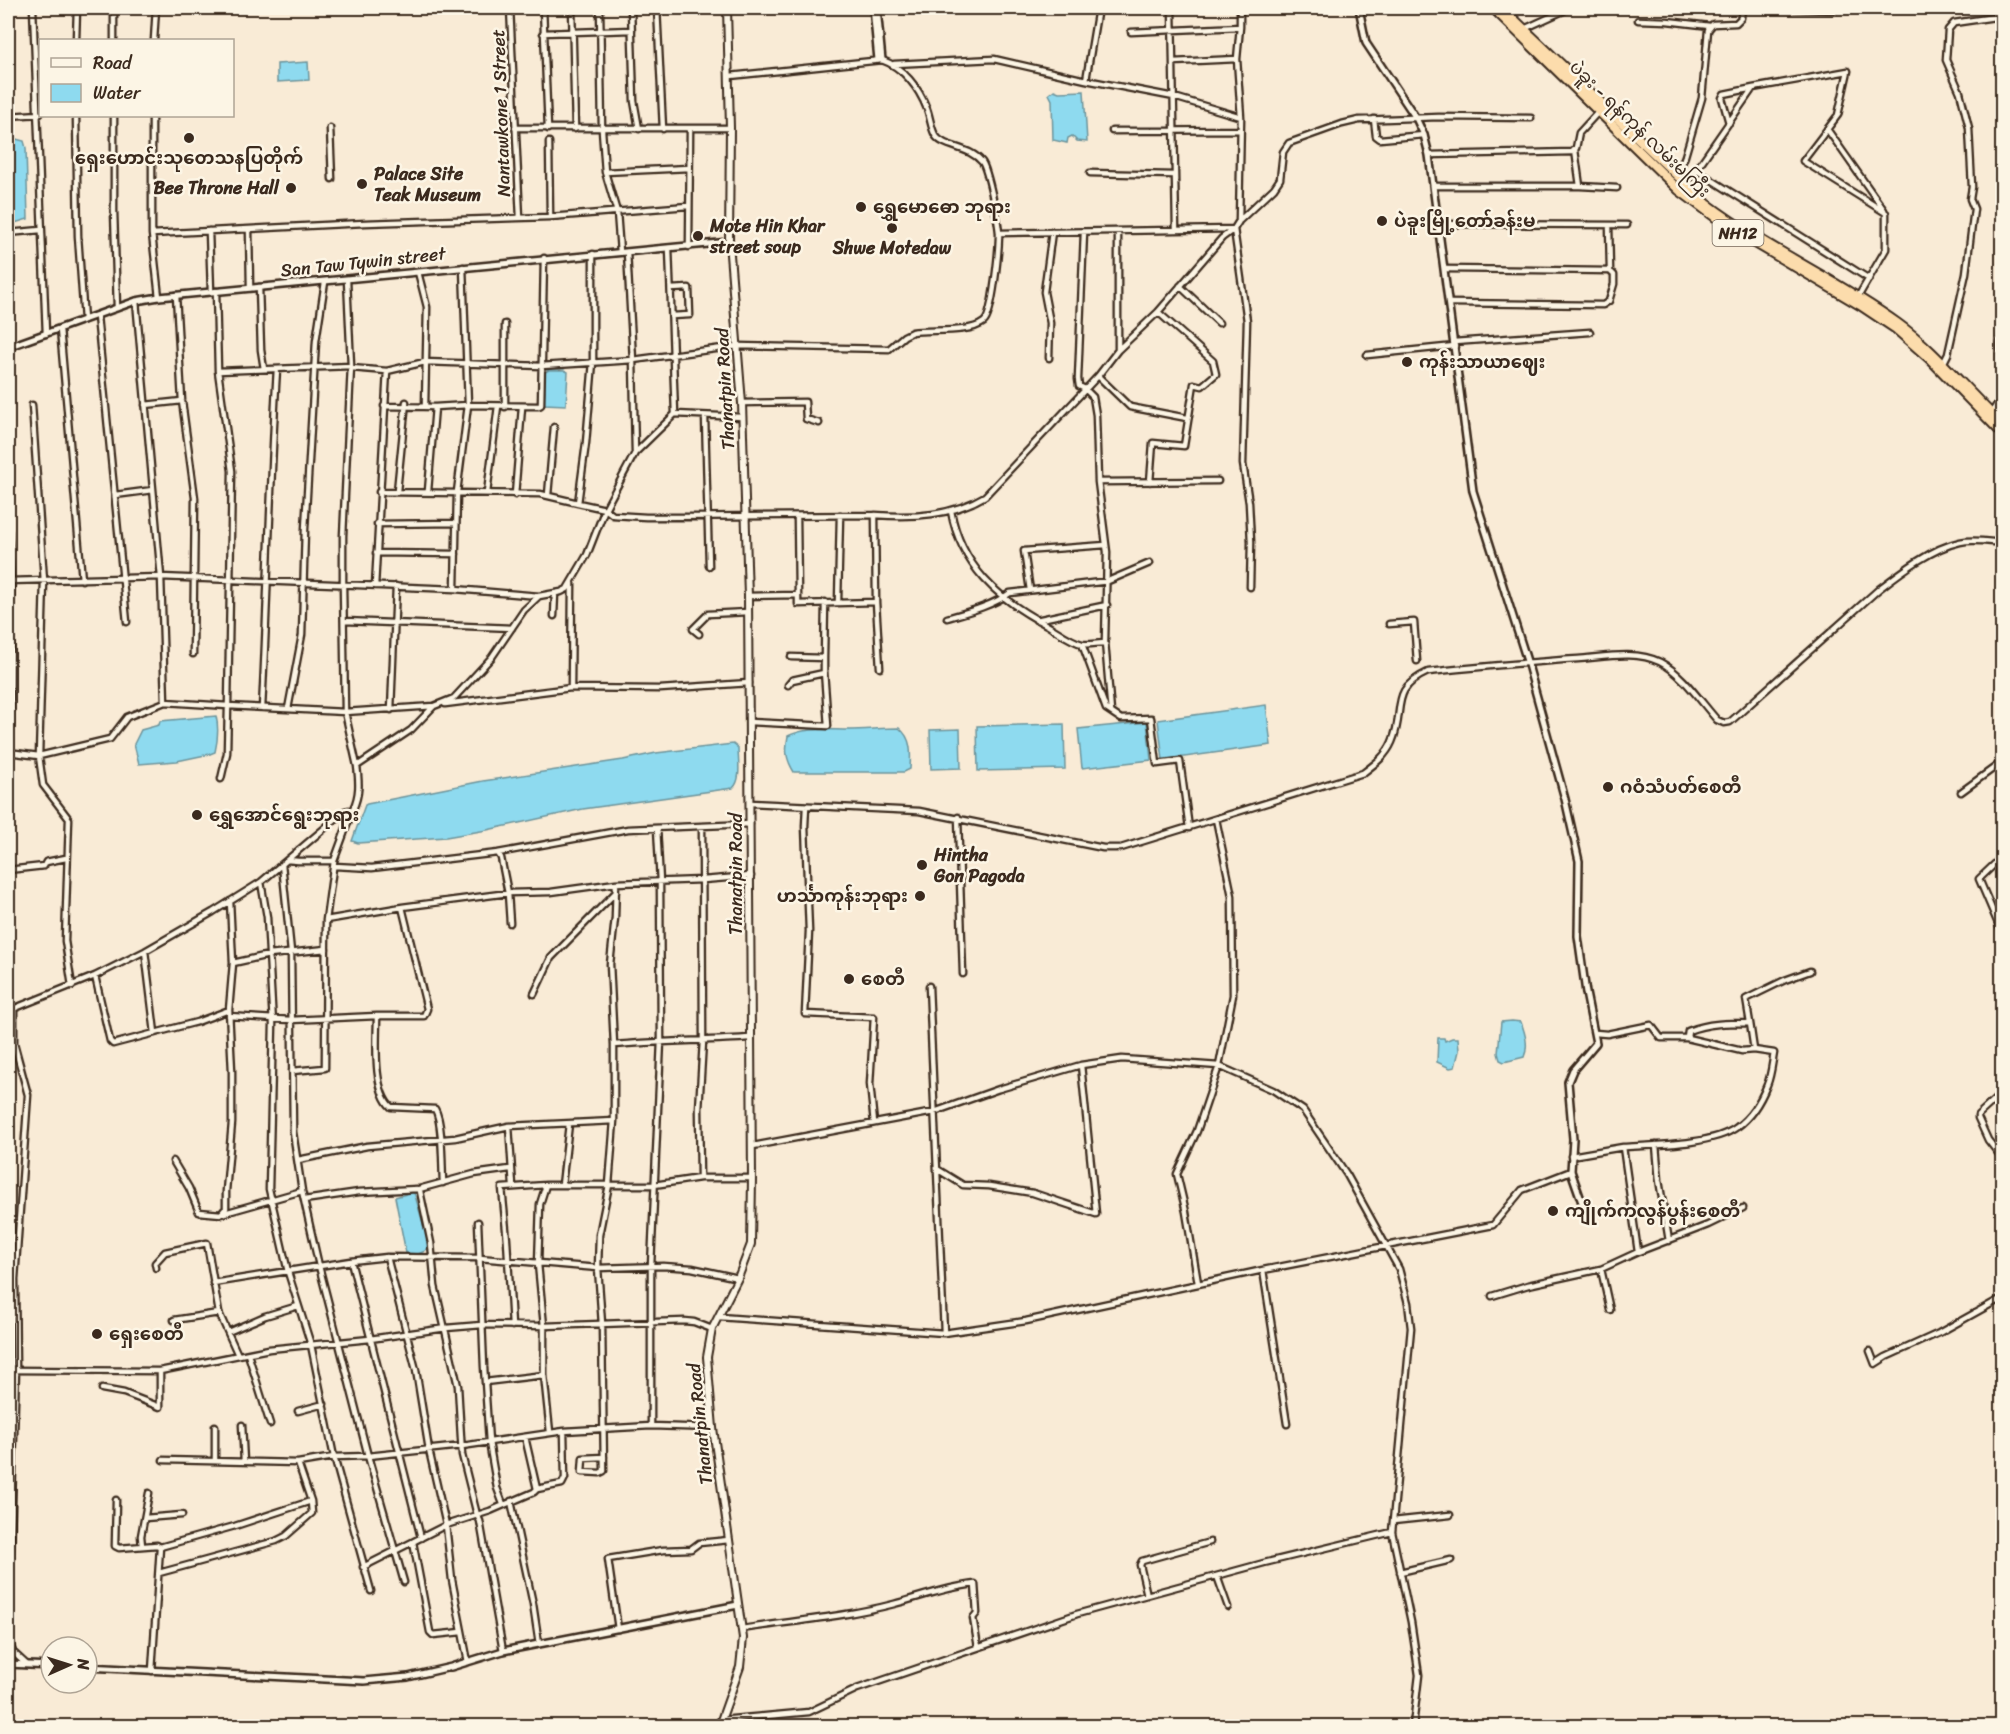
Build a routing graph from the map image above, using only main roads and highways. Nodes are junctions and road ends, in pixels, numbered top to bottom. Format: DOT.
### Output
graph roads {
  1 [pos="727,8"];
  2 [pos="1493,8"];
  3 [pos="1502,8"];
  4 [pos="1601,108"];
  5 [pos="1674,180"];
  6 [pos="1857,299"];
  7 [pos="1990,417"];
  8 [pos="2002,424"];
  9 [pos="2002,433"];
  10 [pos="720,1723"];
  1 -- 10 [label="main road, Thanatpin Road"];
  2 -- 4 [label="highway, ပဲခူး - ရန်ကုန် လမ်းမကြီး / NH12"];
  3 -- 4 [label="highway, ပဲခူး - ရန်ကုန် လမ်းမကြီး / NH12"];
  4 -- 5 [label="highway, ပဲခူး - ရန်ကုန် လမ်းမကြီး / NH12"];
  5 -- 6 [label="highway, ပဲခူး - ရန်ကုန် လမ်းမကြီး / NH12"];
  5 -- 6 [label="highway, ပဲခူး - ရန်ကုန် လမ်းမကြီး / NH12"];
  6 -- 7 [label="highway, ပဲခူး - ရန်ကုန် လမ်းမကြီး / NH12"];
  6 -- 7 [label="highway, ပဲခူး - ရန်ကုန် လမ်းမကြီး / NH12"];
  7 -- 8 [label="highway, ပဲခူး - ရန်ကုန် လမ်းမကြီး / NH12"];
  7 -- 9 [label="highway, ပဲခူး - ရန်ကုန် လမ်းမကြီး / NH12"];
}
